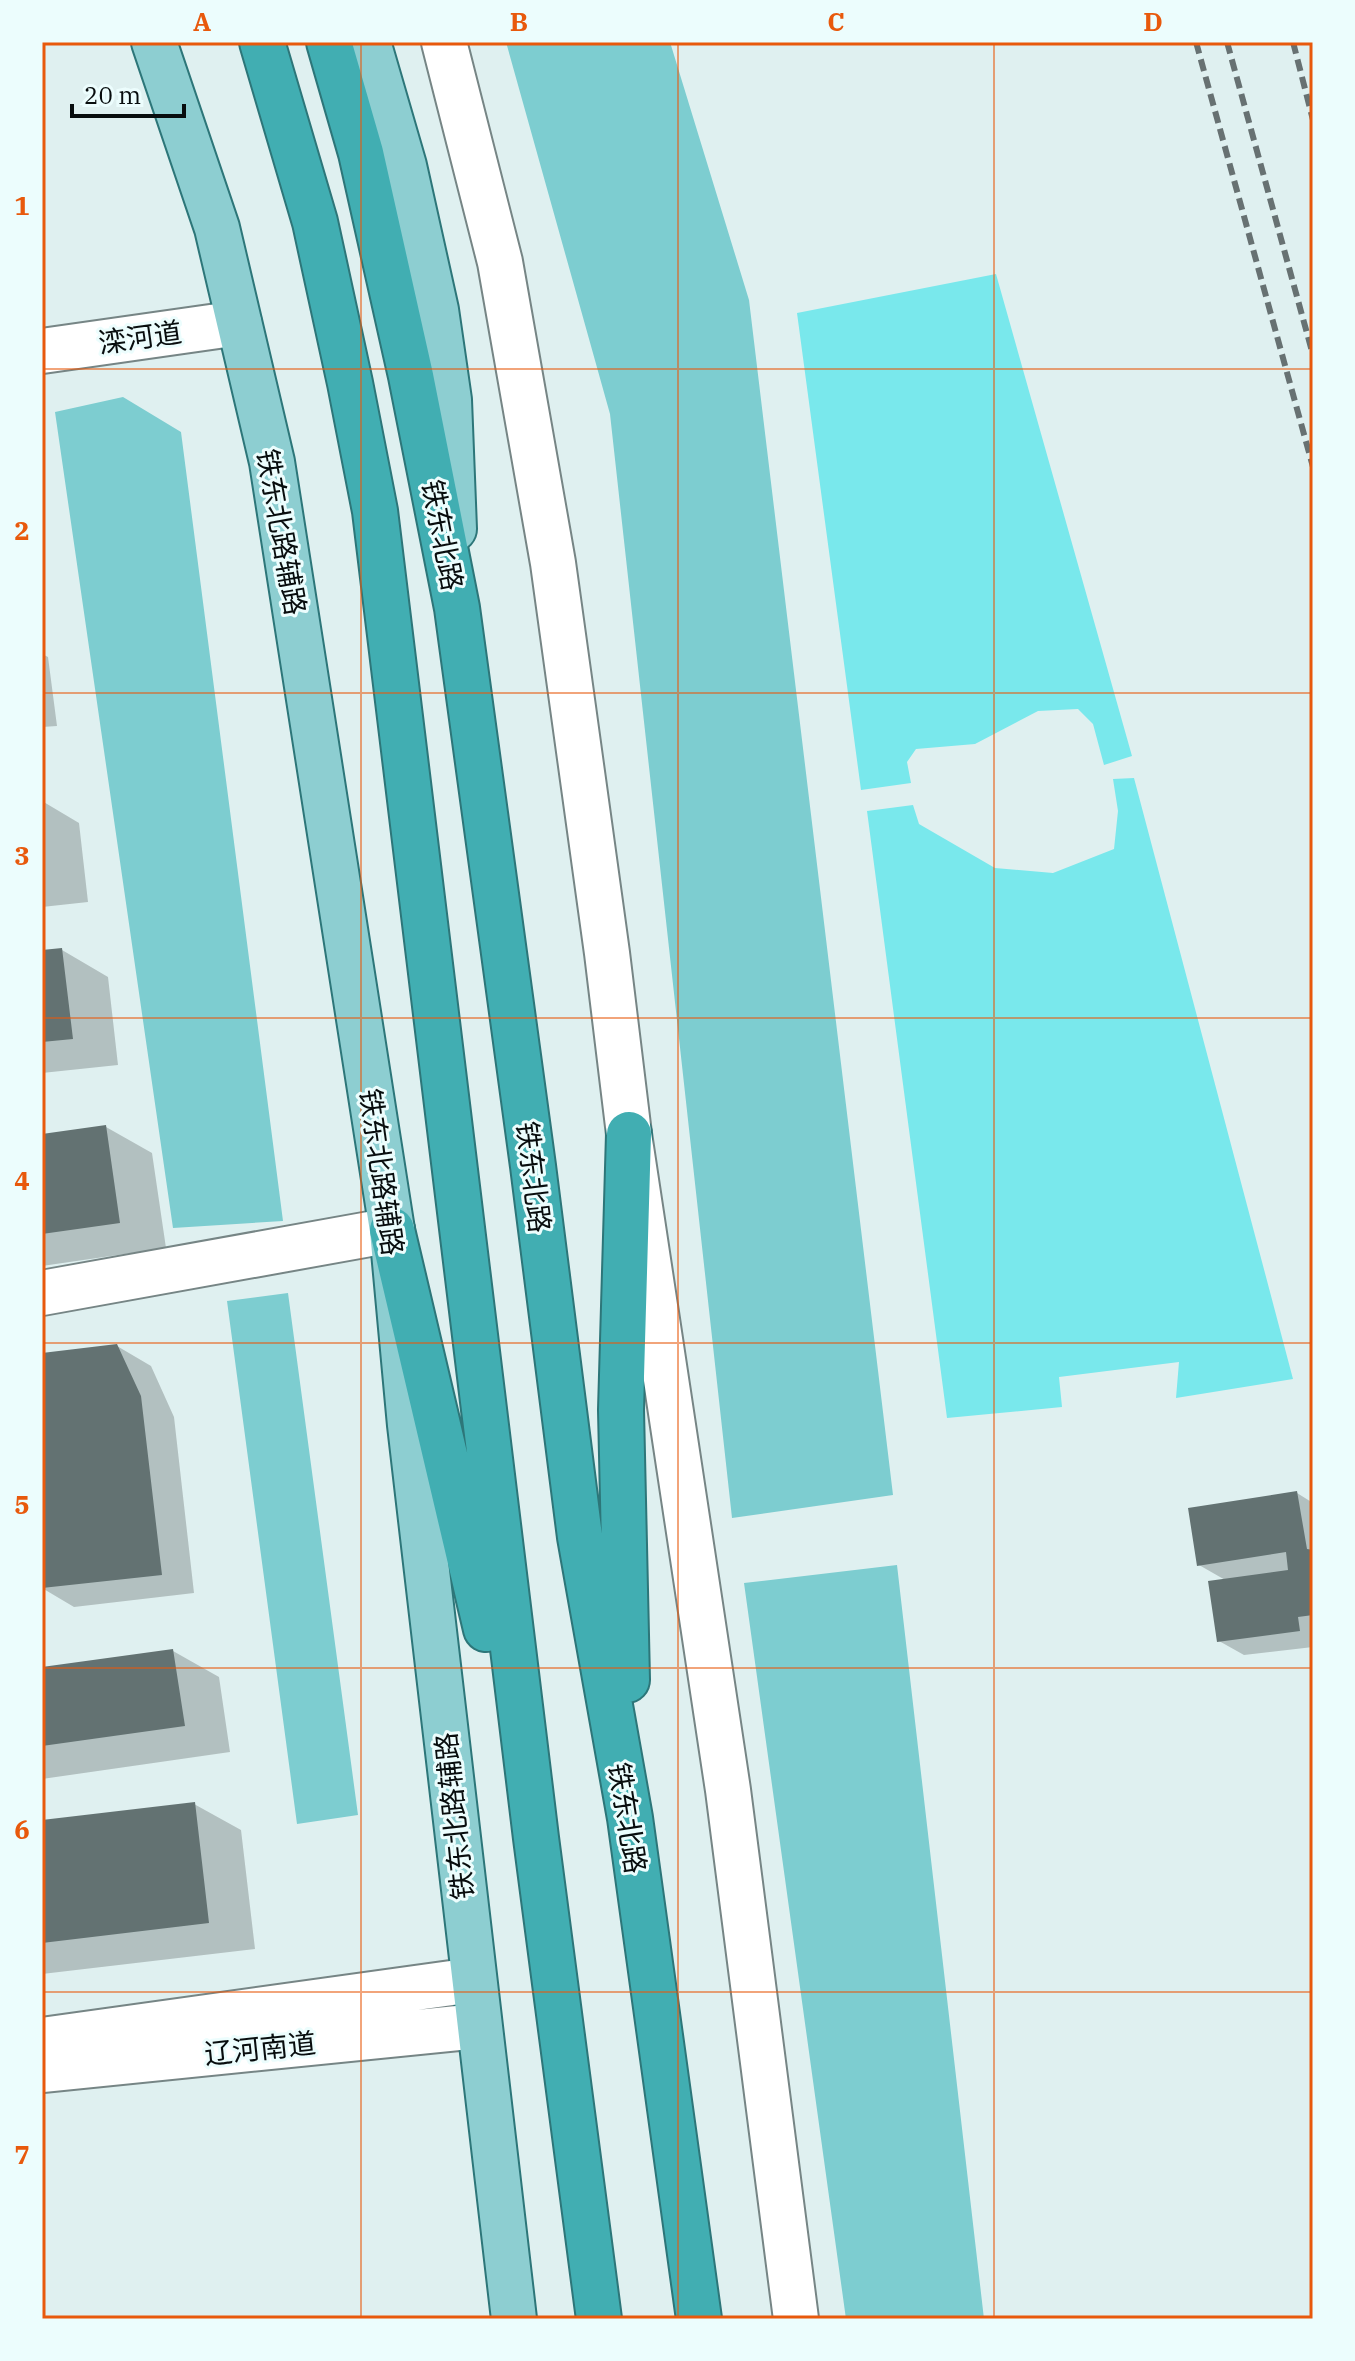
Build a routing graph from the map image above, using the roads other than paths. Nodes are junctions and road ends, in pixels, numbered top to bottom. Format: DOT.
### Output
graph roads {
  1 [pos="154,42"];
  2 [pos="262,42"];
  3 [pos="329,42"];
  4 [pos="368,42"];
  5 [pos="446,47"];
  6 [pos="239,323"];
  7 [pos="42,351"];
  8 [pos="457,608"];
  9 [pos="629,1134"];
  10 [pos="392,1230"];
  11 [pos="42,1293"];
  12 [pos="630,1818"];
  13 [pos="536,1838"];
  14 [pos="473,1980"];
  15 [pos="478,2026"];
  16 [pos="42,2040"];
  17 [pos="42,2070"];
  18 [pos="514,2319"];
  19 [pos="599,2319"];
  20 [pos="699,2319"];
  21 [pos="796,2319"];
  1 -- 6 [label="main road, 铁东北路辅路"];
  2 -- 13 [label="highway"];
  3 -- 8 [label="highway, 铁东北路"];
  4 -- 8 [label="main road"];
  5 -- 9 [label="street"];
  6 -- 7 [label="street, 滦河道"];
  6 -- 10 [label="main road, 铁东北路辅路"];
  8 -- 12 [label="highway, 铁东北路"];
  9 -- 12 [label="highway"];
  9 -- 21 [label="street"];
  10 -- 11 [label="street"];
  10 -- 13 [label="highway"];
  10 -- 14 [label="main road, 铁东北路辅路"];
  12 -- 20 [label="highway, 铁东北路"];
  13 -- 19 [label="highway"];
  14 -- 15 [label="main road, 铁东北路辅路"];
  14 -- 16 [label="street, 辽河南道"];
  15 -- 17 [label="street, 辽河南道"];
  15 -- 18 [label="main road, 铁东北路辅路"];
}
